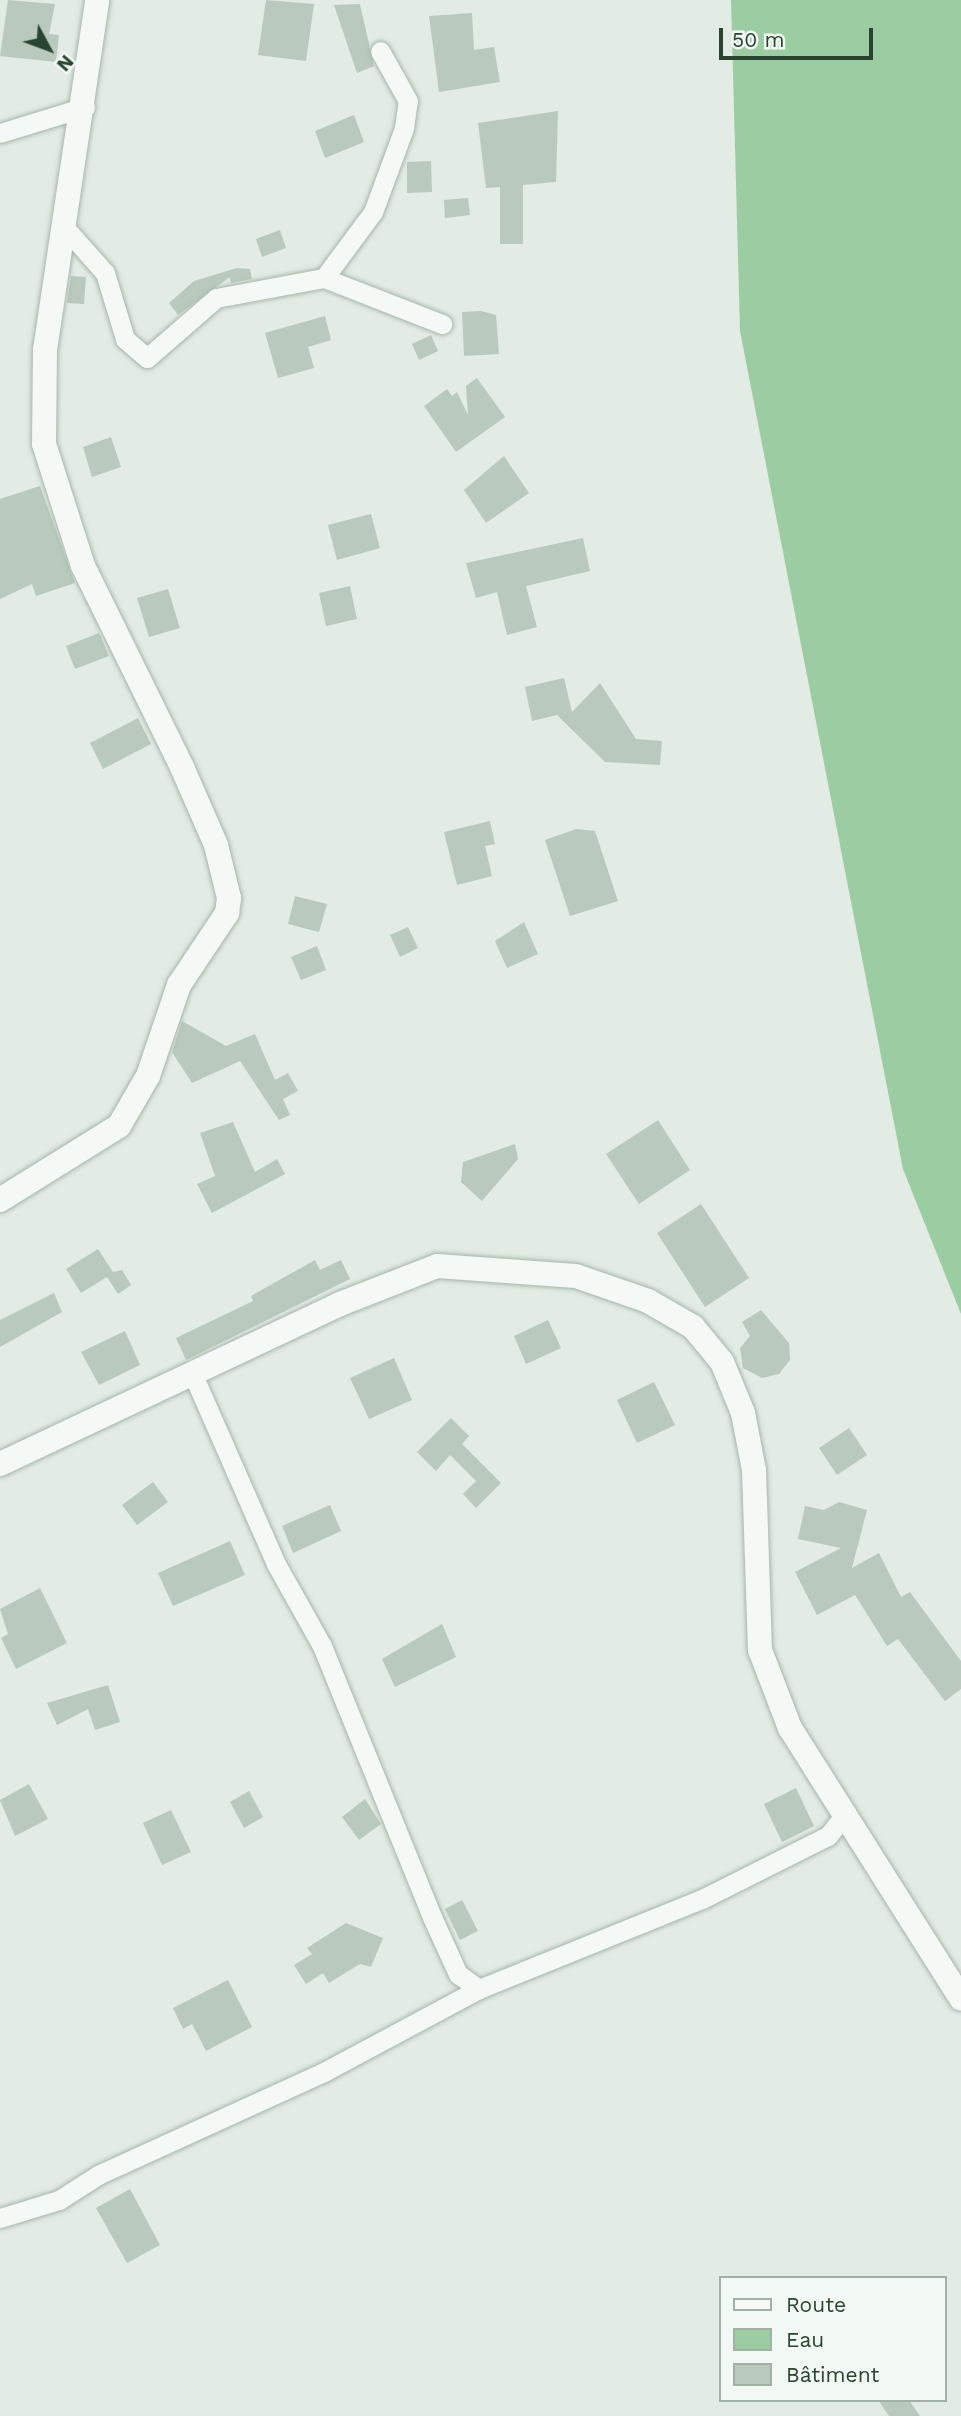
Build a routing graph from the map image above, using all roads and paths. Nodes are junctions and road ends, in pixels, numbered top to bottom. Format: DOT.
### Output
graph roads {
  1 [pos="97,0"];
  2 [pos="380,51"];
  3 [pos="85,107"];
  4 [pos="0,133"];
  5 [pos="66,229"];
  6 [pos="324,278"];
  7 [pos="442,324"];
  8 [pos="0,1200"];
  9 [pos="194,1377"];
  10 [pos="0,1464"];
  11 [pos="843,1816"];
  12 [pos="479,1989"];
  13 [pos="961,1999"];
  14 [pos="0,2218"];
  1 -- 3 [label="street"];
  2 -- 6 [label="street"];
  3 -- 4 [label="street"];
  3 -- 5 [label="street"];
  5 -- 6 [label="street"];
  5 -- 8 [label="street"];
  6 -- 7 [label="street"];
  9 -- 10 [label="street"];
  9 -- 11 [label="street"];
  9 -- 12 [label="street"];
  11 -- 12 [label="street"];
  11 -- 13 [label="street"];
  12 -- 14 [label="street"];
}
